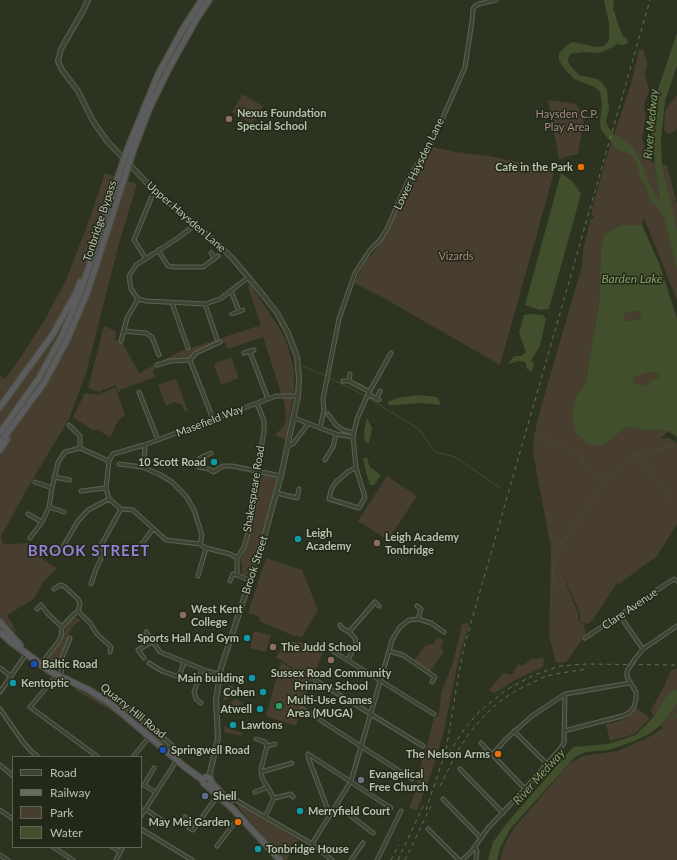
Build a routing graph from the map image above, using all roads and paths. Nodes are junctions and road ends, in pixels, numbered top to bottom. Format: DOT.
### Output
graph roads {
  1 [pos="88,0"];
  2 [pos="202,0"];
  3 [pos="209,0"];
  4 [pos="496,0"];
  5 [pos="123,172"];
  6 [pos="152,196"];
  7 [pos="196,224"];
  8 [pos="98,238"];
  9 [pos="158,250"];
  10 [pos="211,253"];
  11 [pos="146,259"];
  12 [pos="249,277"];
  13 [pos="231,291"];
  14 [pos="138,299"];
  15 [pos="172,303"];
  16 [pos="205,304"];
  17 [pos="243,310"];
  18 [pos="239,311"];
  19 [pos="232,314"];
  20 [pos="124,331"];
  21 [pos="217,339"];
  22 [pos="121,341"];
  23 [pos="220,342"];
  24 [pos="188,348"];
  25 [pos="254,350"];
  26 [pos="250,352"];
  27 [pos="244,353"];
  28 [pos="391,353"];
  29 [pos="159,355"];
  30 [pos="190,360"];
  31 [pos="157,366"];
  32 [pos="350,374"];
  33 [pos="343,381"];
  34 [pos="349,381"];
  35 [pos="380,391"];
  36 [pos="139,392"];
  37 [pos="369,393"];
  38 [pos="298,396"];
  39 [pos="268,399"];
  40 [pos="257,402"];
  41 [pos="0,407"];
  42 [pos="328,414"];
  43 [pos="22,415"];
  44 [pos="294,418"];
  45 [pos="213,419"];
  46 [pos="308,424"];
  47 [pos="69,425"];
  48 [pos="320,428"];
  49 [pos="0,433"];
  50 [pos="354,433"];
  51 [pos="336,434"];
  52 [pos="353,437"];
  53 [pos="158,440"];
  54 [pos="0,443"];
  55 [pos="144,445"];
  56 [pos="288,446"];
  57 [pos="80,448"];
  58 [pos="0,450"];
  59 [pos="211,453"];
  60 [pos="324,460"];
  61 [pos="109,461"];
  62 [pos="119,464"];
  63 [pos="142,468"];
  64 [pos="356,468"];
  65 [pos="257,471"];
  66 [pos="281,476"];
  67 [pos="54,477"];
  68 [pos="70,480"];
  69 [pos="35,482"];
  70 [pos="52,488"];
  71 [pos="106,488"];
  72 [pos="300,489"];
  73 [pos="81,491"];
  74 [pos="277,493"];
  75 [pos="109,499"];
  76 [pos="329,499"];
  77 [pos="328,504"];
  78 [pos="49,507"];
  79 [pos="121,509"];
  80 [pos="64,512"];
  81 [pos="28,514"];
  82 [pos="42,522"];
  83 [pos="153,529"];
  84 [pos="30,538"];
  85 [pos="200,544"];
  86 [pos="141,545"];
  87 [pos="206,548"];
  88 [pos="53,555"];
  89 [pos="237,558"];
  90 [pos="237,575"];
  91 [pos="198,576"];
  92 [pos="249,580"];
  93 [pos="675,580"];
  94 [pos="230,581"];
  95 [pos="91,584"];
  96 [pos="54,589"];
  97 [pos="371,599"];
  98 [pos="375,602"];
  99 [pos="424,605"];
  100 [pos="379,606"];
  101 [pos="417,606"];
  102 [pos="38,609"];
  103 [pos="421,609"];
  104 [pos="78,611"];
  105 [pos="620,616"];
  106 [pos="418,619"];
  107 [pos="0,622"];
  108 [pos="340,625"];
  109 [pos="677,626"];
  110 [pos="62,627"];
  111 [pos="0,632"];
  112 [pos="146,632"];
  113 [pos="349,632"];
  114 [pos="444,632"];
  115 [pos="70,638"];
  116 [pos="585,638"];
  117 [pos="152,642"];
  118 [pos="643,648"];
  119 [pos="331,650"];
  120 [pos="389,651"];
  121 [pos="27,652"];
  122 [pos="110,652"];
  123 [pos="144,658"];
  124 [pos="348,660"];
  125 [pos="184,662"];
  126 [pos="149,663"];
  127 [pos="41,664"];
  128 [pos="0,668"];
  129 [pos="202,669"];
  130 [pos="219,674"];
  131 [pos="11,676"];
  132 [pos="59,676"];
  133 [pos="315,680"];
  134 [pos="381,681"];
  135 [pos="432,682"];
  136 [pos="630,683"];
  137 [pos="0,692"];
  138 [pos="565,694"];
  139 [pos="102,697"];
  140 [pos="201,703"];
  141 [pos="0,708"];
  142 [pos="303,709"];
  143 [pos="371,714"];
  144 [pos="434,714"];
  145 [pos="514,731"];
  146 [pos="564,731"];
  147 [pos="150,736"];
  148 [pos="256,739"];
  149 [pos="275,744"];
  150 [pos="481,744"];
  151 [pos="266,746"];
  152 [pos="423,746"];
  153 [pos="361,747"];
  154 [pos="492,754"];
  155 [pos="37,756"];
  156 [pos="97,756"];
  157 [pos="134,756"];
  158 [pos="174,758"];
  159 [pos="292,763"];
  160 [pos="547,764"];
  161 [pos="0,765"];
  162 [pos="154,768"];
  163 [pos="460,769"];
  164 [pos="261,772"];
  165 [pos="12,775"];
  166 [pos="412,779"];
  167 [pos="207,781"];
  168 [pos="351,781"];
  169 [pos="268,787"];
  170 [pos="525,789"];
  171 [pos="155,792"];
  172 [pos="255,792"];
  173 [pos="218,795"];
  174 [pos="293,797"];
  175 [pos="274,798"];
  176 [pos="443,799"];
  177 [pos="229,802"];
  178 [pos="337,805"];
  179 [pos="391,808"];
  180 [pos="233,809"];
  181 [pos="0,810"];
  182 [pos="145,810"];
  183 [pos="401,811"];
  184 [pos="503,813"];
  185 [pos="142,814"];
  186 [pos="330,815"];
  187 [pos="240,816"];
  188 [pos="185,817"];
  189 [pos="265,817"];
  190 [pos="12,818"];
  191 [pos="165,822"];
  192 [pos="428,829"];
  193 [pos="142,830"];
  194 [pos="373,833"];
  195 [pos="481,838"];
  196 [pos="363,843"];
  197 [pos="312,844"];
  198 [pos="217,846"];
  199 [pos="475,847"];
  200 [pos="55,848"];
  201 [pos="114,848"];
  202 [pos="122,848"];
  203 [pos="120,852"];
  204 [pos="0,855"];
  205 [pos="8,860"];
  206 [pos="73,860"];
  207 [pos="116,860"];
  208 [pos="192,860"];
  209 [pos="280,860"];
  210 [pos="332,860"];
  211 [pos="351,860"];
  212 [pos="377,860"];
  213 [pos="459,860"];
  214 [pos="462,860"];
  215 [pos="476,860"];
  1 -- 7 [label="street, Upper Haysden Lane"];
  2 -- 5 [label="highway, Tonbridge Bypass, bridge"];
  3 -- 5 [label="highway, Tonbridge Bypass, bridge"];
  4 -- 48 [label="street, Lower Haysden Lane"];
  5 -- 8 [label="highway, Tonbridge Bypass"];
  5 -- 43 [label="highway, Tonbridge Bypass"];
  6 -- 11 [label="street"];
  7 -- 9 [label="street"];
  7 -- 12 [label="street, Upper Haysden Lane"];
  8 -- 41 [label="highway"];
  8 -- 49 [label="highway, Tonbridge Bypass"];
  9 -- 10 [label="street"];
  9 -- 11 [label="street"];
  11 -- 14 [label="street"];
  12 -- 13 [label="street"];
  12 -- 38 [label="street, Upper Haysden Lane"];
  13 -- 16 [label="street"];
  13 -- 18 [label="street"];
  14 -- 15 [label="street"];
  14 -- 20 [label="street"];
  15 -- 16 [label="street"];
  15 -- 24 [label="street"];
  16 -- 21 [label="street"];
  17 -- 18 [label="street"];
  18 -- 19 [label="street"];
  20 -- 22 [label="street"];
  20 -- 29 [label="street"];
  23 -- 30 [label="street"];
  25 -- 26 [label="street"];
  26 -- 27 [label="street"];
  26 -- 39 [label="street"];
  28 -- 37 [label="street"];
  30 -- 31 [label="street"];
  30 -- 45 [label="street"];
  32 -- 34 [label="street"];
  33 -- 34 [label="street"];
  34 -- 37 [label="street"];
  35 -- 37 [label="street"];
  36 -- 53 [label="street"];
  37 -- 50 [label="street"];
  38 -- 39 [label="street, Masefield Way"];
  38 -- 44 [label="street, Upper Haysden Lane"];
  39 -- 40 [label="street, Masefield Way"];
  40 -- 45 [label="street, Masefield Way"];
  40 -- 65 [label="street, Shakespeare Road"];
  42 -- 50 [label="street"];
  43 -- 54 [label="highway, Tonbridge Bypass"];
  43 -- 58 [label="highway"];
  44 -- 46 [label="street"];
  44 -- 56 [label="street, Upper Haysden Lane"];
  45 -- 53 [label="street, Masefield Way"];
  46 -- 48 [label="street"];
  46 -- 56 [label="street"];
  47 -- 57 [label="street"];
  48 -- 51 [label="street"];
  50 -- 52 [label="street"];
  51 -- 52 [label="street"];
  51 -- 60 [label="street"];
  52 -- 64 [label="street"];
  53 -- 55 [label="street, Masefield Way"];
  55 -- 61 [label="street, Masefield Way"];
  55 -- 63 [label="street"];
  56 -- 66 [label="street, Brook Street"];
  57 -- 61 [label="street"];
  57 -- 67 [label="street"];
  59 -- 65 [label="street"];
  61 -- 71 [label="street"];
  62 -- 63 [label="street"];
  63 -- 85 [label="street"];
  64 -- 76 [label="street"];
  64 -- 76 [label="street"];
  65 -- 66 [label="street"];
  65 -- 89 [label="street, Shakespeare Road"];
  66 -- 74 [label="street, Brook Street"];
  67 -- 68 [label="street"];
  67 -- 70 [label="street"];
  69 -- 70 [label="street"];
  70 -- 78 [label="street"];
  71 -- 73 [label="street"];
  71 -- 75 [label="street"];
  72 -- 74 [label="street"];
  74 -- 92 [label="street, Brook Street"];
  75 -- 79 [label="street"];
  75 -- 88 [label="street"];
  76 -- 77 [label="street"];
  78 -- 80 [label="street"];
  78 -- 82 [label="street"];
  79 -- 83 [label="street"];
  79 -- 95 [label="street"];
  81 -- 82 [label="street"];
  82 -- 84 [label="street"];
  83 -- 85 [label="street"];
  83 -- 86 [label="street"];
  85 -- 87 [label="street"];
  87 -- 89 [label="street"];
  87 -- 91 [label="street"];
  89 -- 90 [label="street, Shakespeare Road"];
  90 -- 92 [label="street"];
  90 -- 94 [label="street"];
  92 -- 130 [label="street, Brook Street"];
  93 -- 105 [label="street, Clare Avenue"];
  96 -- 104 [label="street"];
  97 -- 98 [label="street"];
  98 -- 100 [label="street"];
  98 -- 113 [label="street"];
  99 -- 103 [label="street"];
  101 -- 103 [label="street"];
  102 -- 110 [label="street"];
  103 -- 106 [label="street"];
  104 -- 110 [label="street"];
  104 -- 122 [label="street"];
  105 -- 116 [label="street, Clare Avenue"];
  105 -- 118 [label="street"];
  106 -- 114 [label="street"];
  106 -- 120 [label="street"];
  107 -- 121 [label="highway, Quarry Hill Road"];
  108 -- 113 [label="street"];
  109 -- 118 [label="street"];
  110 -- 127 [label="street"];
  111 -- 121 [label="highway, Quarry Hill Road"];
  112 -- 117 [label="street"];
  113 -- 124 [label="street"];
  115 -- 132 [label="street"];
  117 -- 123 [label="street"];
  117 -- 125 [label="street"];
  118 -- 136 [label="street, bridge"];
  119 -- 124 [label="street"];
  120 -- 134 [label="street"];
  120 -- 135 [label="street"];
  121 -- 127 [label="highway, Quarry Hill Road"];
  121 -- 131 [label="street"];
  124 -- 134 [label="street"];
  125 -- 126 [label="street"];
  125 -- 129 [label="street"];
  127 -- 132 [label="highway, Quarry Hill Road"];
  128 -- 131 [label="street"];
  129 -- 130 [label="street"];
  129 -- 140 [label="street"];
  130 -- 167 [label="street, Brook Street"];
  131 -- 137 [label="street"];
  132 -- 139 [label="highway, Quarry Hill Road"];
  132 -- 156 [label="street"];
  133 -- 143 [label="street"];
  134 -- 143 [label="street"];
  134 -- 144 [label="street"];
  136 -- 138 [label="street"];
  136 -- 146 [label="street"];
  138 -- 145 [label="street"];
  138 -- 146 [label="street"];
  139 -- 147 [label="highway, Quarry Hill Road"];
  139 -- 158 [label="street"];
  141 -- 155 [label="street"];
  142 -- 153 [label="street"];
  143 -- 152 [label="street"];
  143 -- 153 [label="street"];
  145 -- 154 [label="street"];
  145 -- 160 [label="street"];
  146 -- 160 [label="street"];
  147 -- 157 [label="street"];
  147 -- 158 [label="highway, Quarry Hill Road"];
  148 -- 151 [label="street"];
  149 -- 151 [label="street"];
  150 -- 154 [label="street"];
  151 -- 164 [label="street"];
  153 -- 166 [label="street"];
  153 -- 168 [label="street"];
  154 -- 170 [label="street"];
  158 -- 167 [label="highway, Quarry Hill Road"];
  158 -- 171 [label="street"];
  159 -- 164 [label="street"];
  160 -- 170 [label="street"];
  161 -- 165 [label="street"];
  162 -- 171 [label="street"];
  163 -- 184 [label="street"];
  164 -- 169 [label="street"];
  167 -- 173 [label="highway, Quarry Hill Road"];
  167 -- 177 [label="highway, Quarry Hill Road"];
  168 -- 178 [label="street"];
  168 -- 179 [label="street"];
  168 -- 186 [label="street"];
  169 -- 172 [label="street"];
  169 -- 175 [label="street"];
  170 -- 184 [label="street"];
  171 -- 182 [label="street"];
  173 -- 180 [label="highway, Quarry Hill Road"];
  173 -- 188 [label="street"];
  174 -- 175 [label="street"];
  175 -- 189 [label="street"];
  176 -- 195 [label="street"];
  177 -- 180 [label="highway, Quarry Hill Road"];
  177 -- 189 [label="street"];
  178 -- 186 [label="street"];
  178 -- 194 [label="street"];
  180 -- 187 [label="highway, Quarry Hill Road"];
  181 -- 190 [label="street"];
  182 -- 185 [label="street"];
  182 -- 191 [label="street"];
  183 -- 212 [label="street"];
  184 -- 195 [label="street"];
  186 -- 197 [label="street"];
  187 -- 198 [label="street"];
  187 -- 209 [label="highway, Quarry Hill Road"];
  189 -- 197 [label="street"];
  192 -- 213 [label="street"];
  193 -- 208 [label="street"];
  195 -- 199 [label="street"];
  196 -- 211 [label="street"];
  197 -- 210 [label="street"];
  199 -- 214 [label="street"];
  199 -- 215 [label="street"];
  200 -- 206 [label="street"];
  201 -- 203 [label="street"];
  202 -- 203 [label="street"];
  203 -- 207 [label="street"];
  204 -- 205 [label="street"];
}
